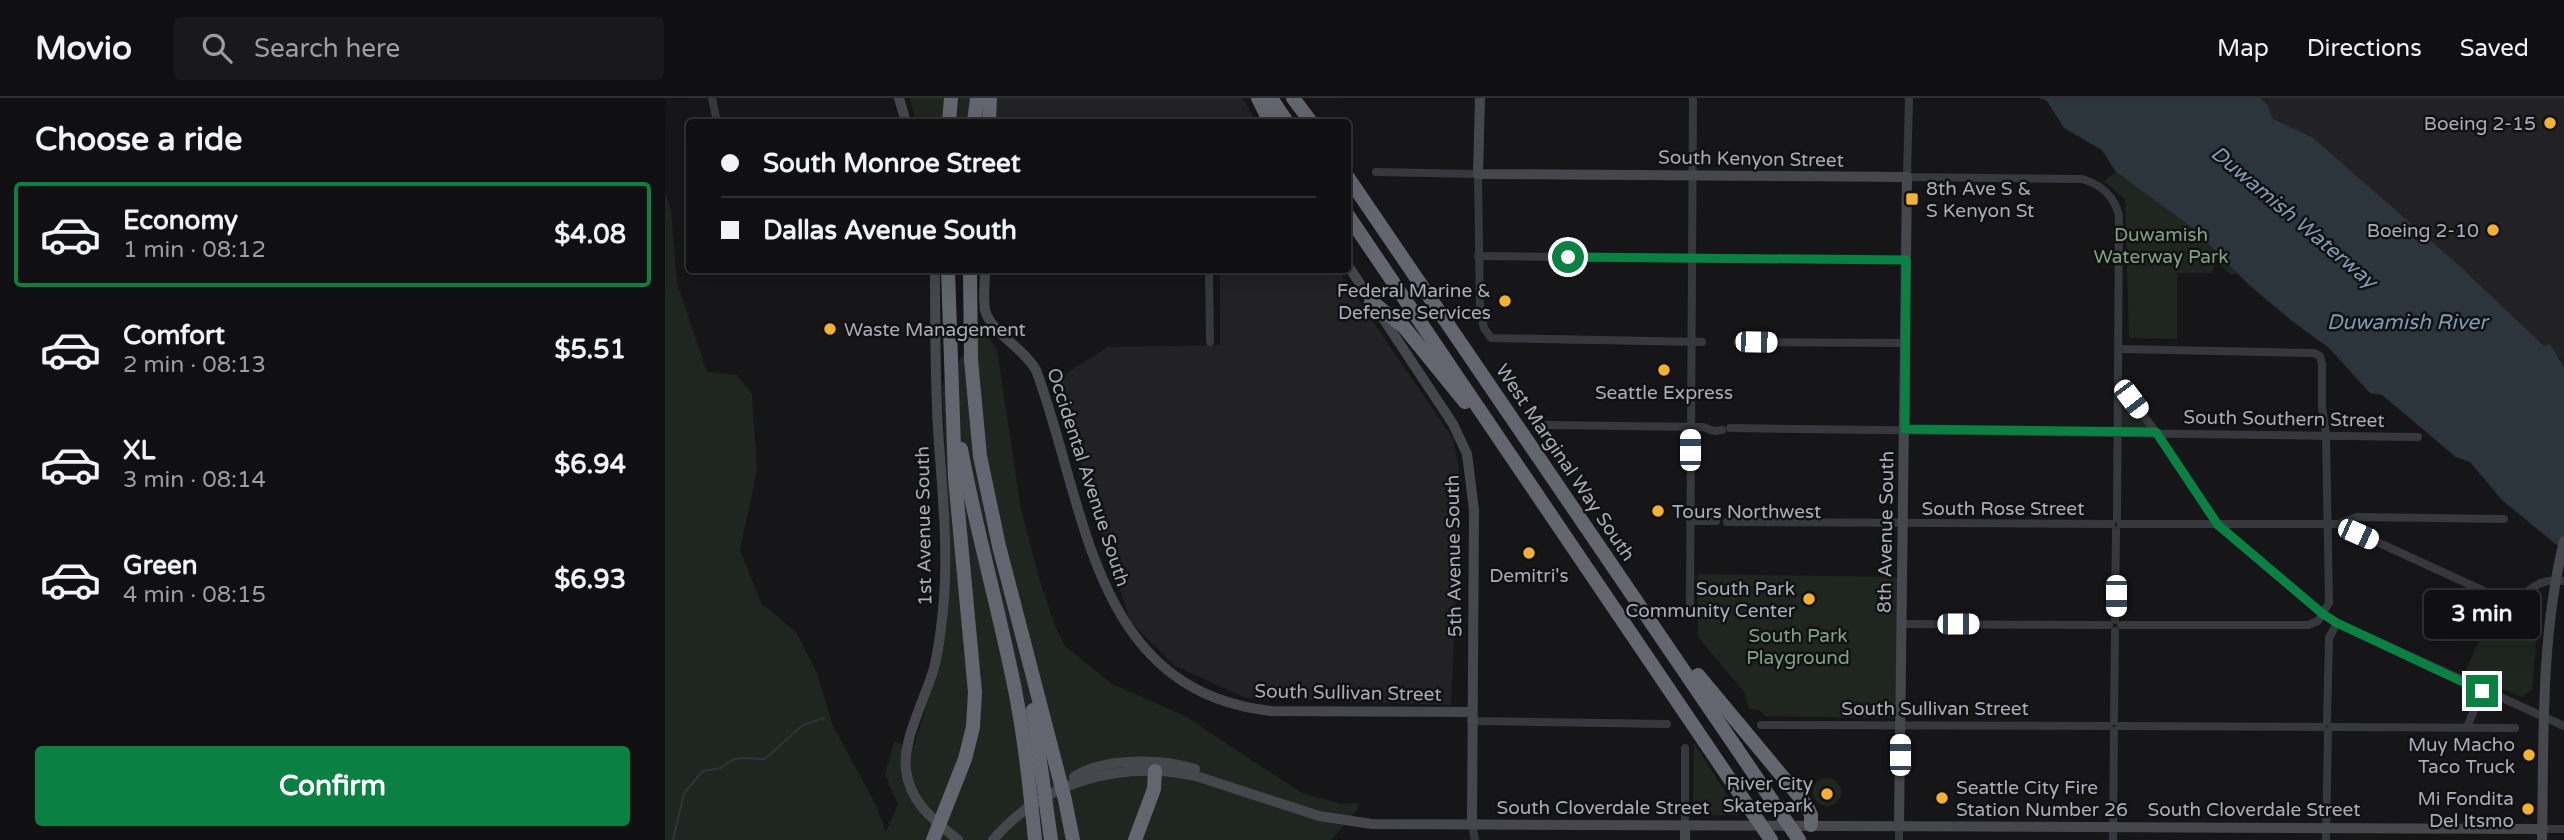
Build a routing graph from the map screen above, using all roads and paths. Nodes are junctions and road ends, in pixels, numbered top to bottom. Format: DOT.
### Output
graph roads {
  1 [pos="712,98"];
  2 [pos="899,98"];
  3 [pos="943,98"];
  4 [pos="951,98"];
  5 [pos="970,98"];
  6 [pos="977,98"];
  7 [pos="991,98"];
  8 [pos="1258,98"];
  9 [pos="1271,98"];
  10 [pos="1293,98"];
  11 [pos="1480,98"];
  12 [pos="1693,98"];
  13 [pos="1909,98"];
  14 [pos="716,119"];
  15 [pos="905,119"];
  16 [pos="943,119"];
  17 [pos="949,119"];
  18 [pos="972,119"];
  19 [pos="973,119"];
  20 [pos="989,119"];
  21 [pos="1268,119"];
  22 [pos="1285,119"];
  23 [pos="1309,119"];
  24 [pos="1376,172"];
  25 [pos="1478,174"];
  26 [pos="1693,174"];
  27 [pos="1907,177"];
  28 [pos="1351,182"];
  29 [pos="1351,220"];
  30 [pos="1478,256"];
  31 [pos="1691,259"];
  32 [pos="1906,260"];
  33 [pos="1351,270"];
  34 [pos="935,273"];
  35 [pos="948,273"];
  36 [pos="970,273"];
  37 [pos="985,273"];
  38 [pos="1209,273"];
  39 [pos="1371,301"];
  40 [pos="1210,342"];
  41 [pos="1691,342"];
  42 [pos="1702,342"];
  43 [pos="1737,342"];
  44 [pos="1905,343"];
  45 [pos="950,346"];
  46 [pos="2119,349"];
  47 [pos="2119,383"];
  48 [pos="1546,425"];
  49 [pos="1691,427"];
  50 [pos="1905,429"];
  51 [pos="2117,432"];
  52 [pos="2156,432"];
  53 [pos="2326,434"];
  54 [pos="2418,437"];
  55 [pos="1549,511"];
  56 [pos="2504,519"];
  57 [pos="1690,521"];
  58 [pos="1716,521"];
  59 [pos="1727,522"];
  60 [pos="1903,524"];
  61 [pos="2116,524"];
  62 [pos="2327,524"];
  63 [pos="2338,524"];
  64 [pos="2218,525"];
  65 [pos="2564,541"];
  66 [pos="2564,581"];
  67 [pos="1690,605"];
  68 [pos="1647,614"];
  69 [pos="2323,614"];
  70 [pos="2337,623"];
  71 [pos="1901,624"];
  72 [pos="2115,625"];
  73 [pos="1023,639"];
  74 [pos="2482,691"];
  75 [pos="1226,702"];
  76 [pos="1471,717"];
  77 [pos="2545,719"];
  78 [pos="1667,724"];
  79 [pos="1761,725"];
  80 [pos="1900,726"];
  81 [pos="2114,726"];
  82 [pos="2564,726"];
  83 [pos="2327,727"];
  84 [pos="2467,727"];
  85 [pos="2515,728"];
  86 [pos="1685,748"];
  87 [pos="1155,771"];
  88 [pos="1064,793"];
  89 [pos="1274,802"];
  90 [pos="1472,824"];
  91 [pos="1685,825"];
  92 [pos="1811,825"];
  93 [pos="1899,825"];
  94 [pos="2113,826"];
  95 [pos="2326,827"];
  96 [pos="2564,829"];
  97 [pos="2542,834"];
  98 [pos="1798,838"];
  99 [pos="1770,839"];
  100 [pos="933,840"];
  101 [pos="958,840"];
  102 [pos="993,840"];
  103 [pos="1035,840"];
  104 [pos="1051,840"];
  105 [pos="1073,840"];
  106 [pos="1083,840"];
  107 [pos="1135,840"];
  108 [pos="1475,840"];
  109 [pos="1685,840"];
  110 [pos="1899,840"];
  111 [pos="2113,840"];
  112 [pos="2326,840"];
  1 -- 14 [label="street"];
  2 -- 15 [label="street"];
  3 -- 16 [label="highway"];
  4 -- 17 [label="highway"];
  5 -- 18 [label="highway"];
  6 -- 19 [label="highway"];
  7 -- 20 [label="highway"];
  8 -- 21 [label="highway"];
  9 -- 22 [label="highway"];
  10 -- 23 [label="highway"];
  11 -- 25 [label="street"];
  12 -- 26 [label="street"];
  13 -- 27 [label="street, 8th Avenue South"];
  24 -- 25 [label="street, South Kenyon Street"];
  25 -- 26 [label="street, South Kenyon Street"];
  25 -- 30 [label="street"];
  26 -- 27 [label="street, South Kenyon Street"];
  26 -- 31 [label="street"];
  27 -- 32 [label="street, 8th Avenue South"];
  27 -- 46 [label="street, South Kenyon Street"];
  28 -- 68 [label="highway, West Marginal Way South"];
  29 -- 55 [label="highway"];
  30 -- 31 [label="street"];
  30 -- 41 [label="street"];
  31 -- 32 [label="street"];
  31 -- 41 [label="street"];
  32 -- 44 [label="street, 8th Avenue South"];
  33 -- 39 [label="street, 5th Avenue South"];
  34 -- 101 [label="street, 1st Avenue South"];
  35 -- 45 [label="highway"];
  36 -- 73 [label="highway"];
  37 -- 75 [label="street, Occidental Avenue South"];
  38 -- 40 [label="street"];
  39 -- 55 [label="highway"];
  39 -- 76 [label="street, 5th Avenue South"];
  41 -- 42 [label="street"];
  41 -- 49 [label="street"];
  43 -- 44 [label="street"];
  44 -- 50 [label="street, 8th Avenue South"];
  45 -- 100 [label="highway"];
  45 -- 103 [label="highway"];
  46 -- 47 [label="street"];
  46 -- 53 [label="street"];
  47 -- 51 [label="street"];
  47 -- 52 [label="street"];
  48 -- 49 [label="street, South Southern Street"];
  49 -- 50 [label="street, South Southern Street"];
  49 -- 57 [label="street"];
  50 -- 51 [label="street, South Southern Street"];
  50 -- 60 [label="street, 8th Avenue South"];
  51 -- 52 [label="street, South Southern Street"];
  51 -- 61 [label="street"];
  52 -- 53 [label="street, South Southern Street"];
  52 -- 64 [label="street"];
  53 -- 54 [label="street, South Southern Street"];
  53 -- 62 [label="street"];
  55 -- 99 [label="highway"];
  56 -- 63 [label="street"];
  57 -- 58 [label="street"];
  57 -- 67 [label="street"];
  59 -- 60 [label="street, South Rose Street"];
  60 -- 61 [label="street, South Rose Street"];
  60 -- 71 [label="street, 8th Avenue South"];
  61 -- 64 [label="street, South Rose Street"];
  61 -- 72 [label="street"];
  62 -- 63 [label="street, South Rose Street"];
  62 -- 64 [label="street, South Rose Street"];
  62 -- 69 [label="street"];
  63 -- 66 [label="street"];
  64 -- 69 [label="street"];
  65 -- 77 [label="street"];
  68 -- 92 [label="highway"];
  68 -- 98 [label="highway, West Marginal Way South"];
  69 -- 70 [label="street"];
  69 -- 72 [label="street"];
  70 -- 74 [label="street"];
  70 -- 83 [label="street"];
  71 -- 72 [label="street"];
  71 -- 80 [label="street, 8th Avenue South"];
  72 -- 81 [label="street"];
  73 -- 88 [label="highway"];
  73 -- 104 [label="highway"];
  74 -- 77 [label="street"];
  74 -- 84 [label="street"];
  75 -- 76 [label="street, South Sullivan Street"];
  76 -- 78 [label="street, South Sullivan Street"];
  76 -- 90 [label="street, 5th Avenue South"];
  77 -- 82 [label="street"];
  77 -- 97 [label="street"];
  79 -- 80 [label="street, South Sullivan Street"];
  80 -- 81 [label="street, South Sullivan Street"];
  80 -- 93 [label="street, 8th Avenue South"];
  81 -- 83 [label="street, South Sullivan Street"];
  81 -- 94 [label="street"];
  83 -- 84 [label="street, South Sullivan Street"];
  83 -- 95 [label="street"];
  84 -- 85 [label="street, South Sullivan Street"];
  86 -- 91 [label="street"];
  87 -- 88 [label="street, South Cloverdale Street"];
  87 -- 89 [label="street, South Cloverdale Street"];
  87 -- 107 [label="highway"];
  88 -- 89 [label="street, South Cloverdale Street"];
  88 -- 102 [label="street, South Cloverdale Street"];
  88 -- 105 [label="highway"];
  88 -- 106 [label="highway"];
  89 -- 90 [label="street, South Cloverdale Street"];
  90 -- 91 [label="street, South Cloverdale Street"];
  90 -- 108 [label="street, 5th Avenue South"];
  91 -- 92 [label="street, South Cloverdale Street"];
  91 -- 109 [label="street"];
  92 -- 93 [label="street, South Cloverdale Street"];
  93 -- 94 [label="street, South Cloverdale Street"];
  93 -- 110 [label="street, 8th Avenue South"];
  94 -- 95 [label="street, South Cloverdale Street"];
  94 -- 111 [label="street"];
  95 -- 97 [label="street, South Cloverdale Street"];
  95 -- 112 [label="street"];
  96 -- 97 [label="street, South Cloverdale Street"];
}
